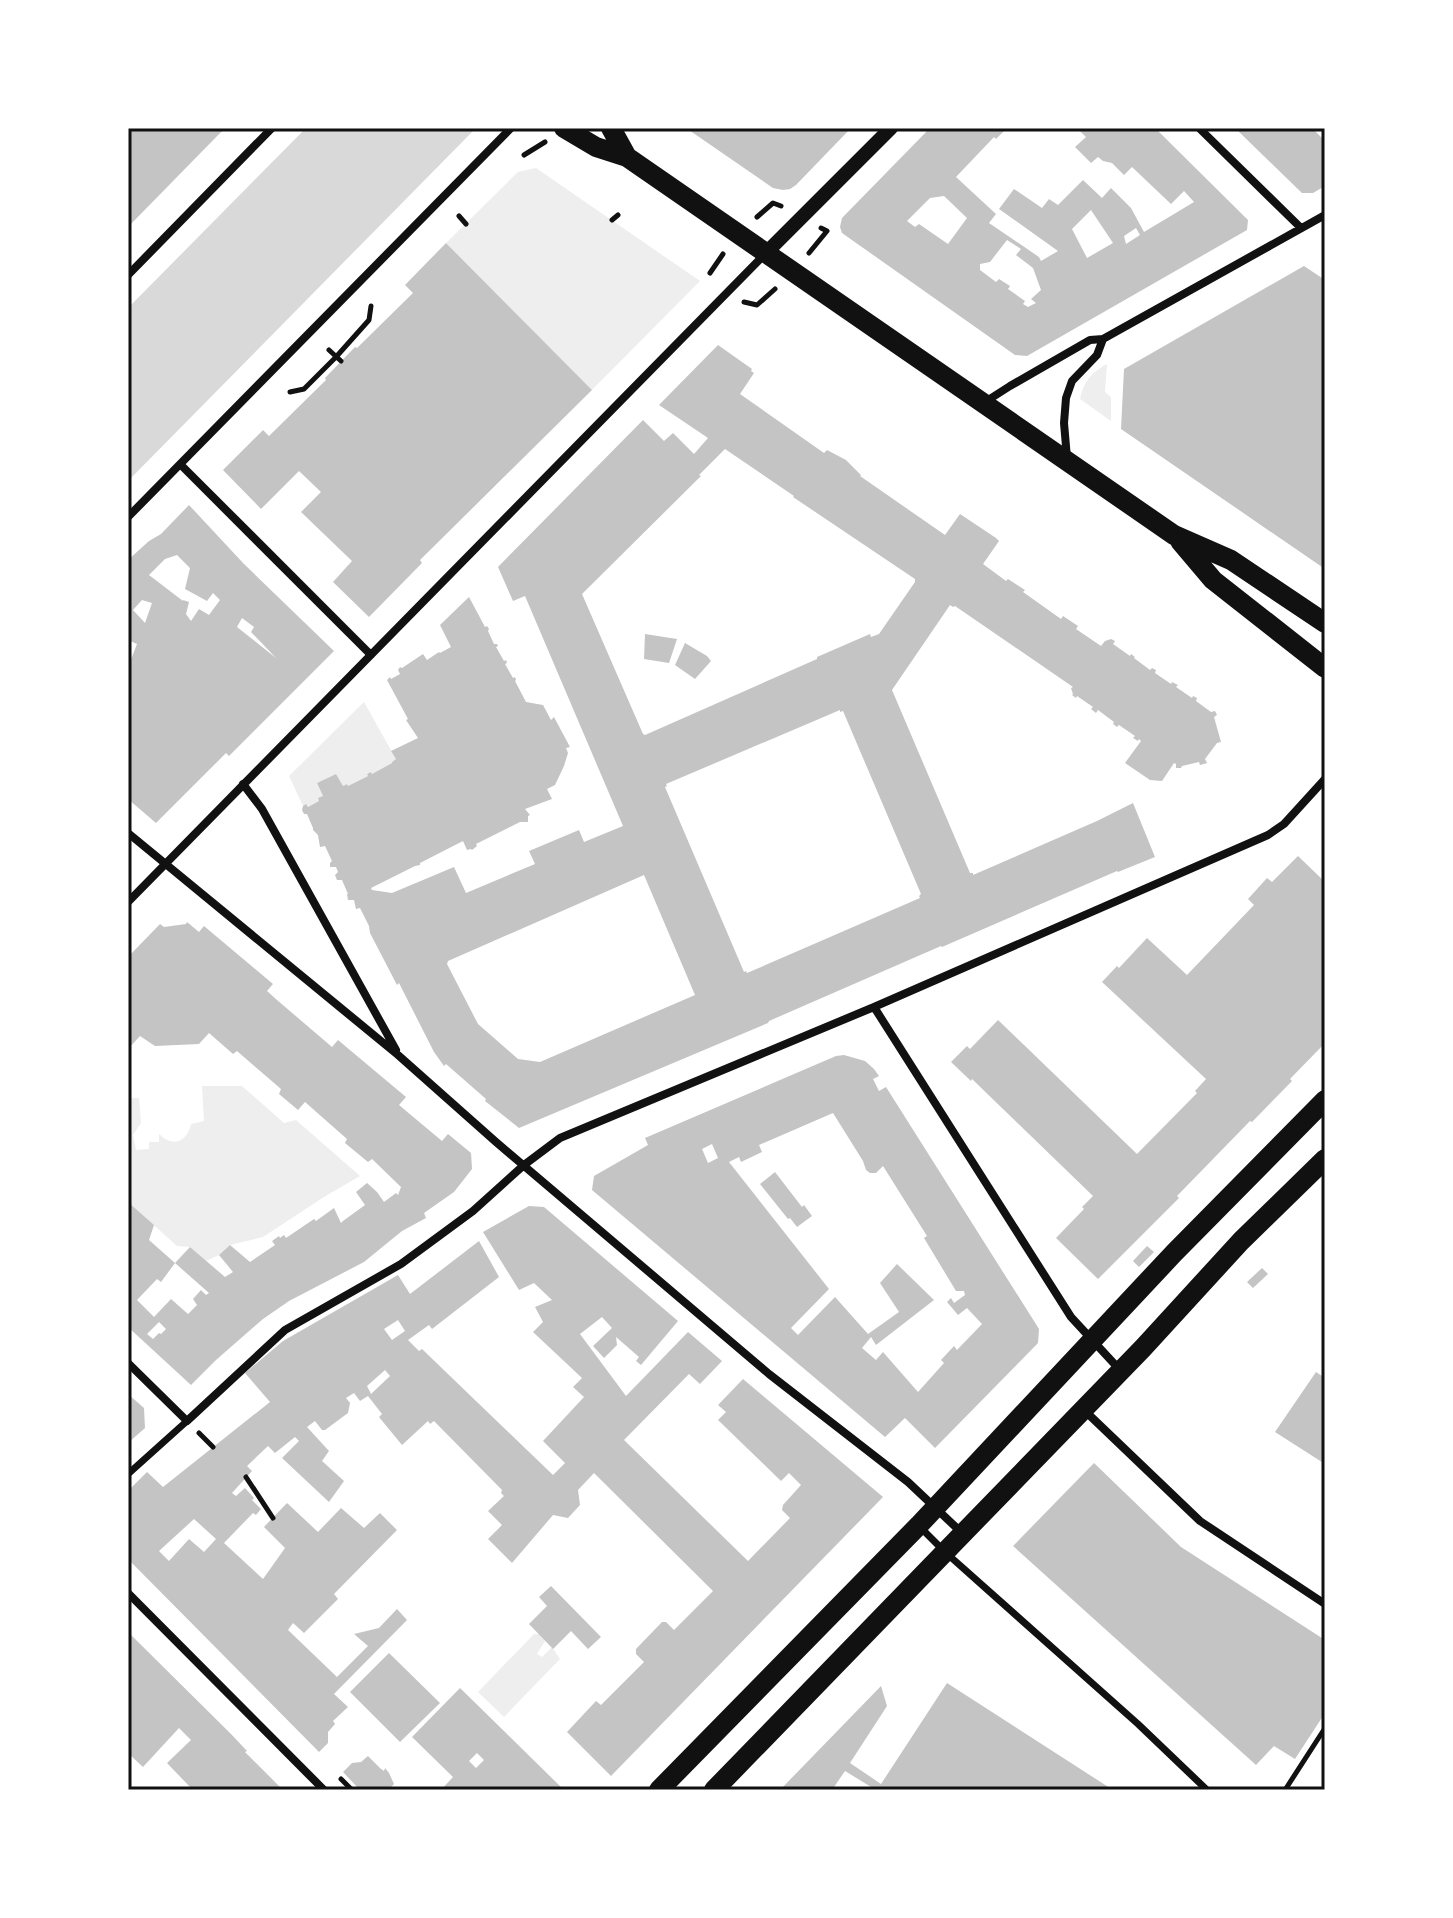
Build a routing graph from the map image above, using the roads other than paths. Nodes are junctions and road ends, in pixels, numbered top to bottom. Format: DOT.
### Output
graph roads {
  1 [pos="272,128"];
  2 [pos="511,128"];
  3 [pos="564,128"];
  4 [pos="611,128"];
  5 [pos="891,128"];
  6 [pos="1199,128"];
  7 [pos="627,157"];
  8 [pos="1325,215"];
  9 [pos="1301,228"];
  10 [pos="766,253"];
  11 [pos="128,275"];
  12 [pos="1103,339"];
  13 [pos="985,403"];
  14 [pos="1067,461"];
  15 [pos="180,464"];
  16 [pos="128,517"];
  17 [pos="1174,535"];
  18 [pos="1325,623"];
  19 [pos="371,655"];
  20 [pos="1325,668"];
  21 [pos="1325,779"];
  22 [pos="243,784"];
  23 [pos="128,833"];
  24 [pos="164,865"];
  25 [pos="128,902"];
  26 [pos="874,1007"];
  27 [pos="398,1055"];
  28 [pos="1325,1100"];
  29 [pos="1325,1159"];
  30 [pos="524,1165"];
  31 [pos="1092,1339"];
  32 [pos="128,1363"];
  33 [pos="1121,1371"];
  34 [pos="1084,1410"];
  35 [pos="187,1421"];
  36 [pos="128,1474"];
  37 [pos="934,1508"];
  38 [pos="919,1525"];
  39 [pos="964,1534"];
  40 [pos="945,1552"];
  41 [pos="128,1593"];
  42 [pos="1325,1604"];
  43 [pos="686,1762"];
  44 [pos="324,1790"];
  45 [pos="659,1790"];
  46 [pos="666,1790"];
  47 [pos="714,1790"];
  48 [pos="1207,1790"];
  1 -- 11 [label="street"];
  2 -- 15 [label="street"];
  3 -- 7 [label="main road"];
  4 -- 7 [label="main road"];
  5 -- 10 [label="street"];
  6 -- 9 [label="street"];
  7 -- 10 [label="main road"];
  8 -- 9 [label="street"];
  9 -- 12 [label="street"];
  10 -- 13 [label="main road"];
  10 -- 19 [label="street"];
  12 -- 13 [label="street"];
  12 -- 14 [label="street"];
  13 -- 14 [label="main road"];
  14 -- 17 [label="main road"];
  15 -- 16 [label="street"];
  15 -- 19 [label="street"];
  17 -- 18 [label="main road"];
  17 -- 20 [label="main road"];
  19 -- 22 [label="street"];
  21 -- 26 [label="street"];
  22 -- 24 [label="street"];
  22 -- 27 [label="street"];
  23 -- 24 [label="street"];
  24 -- 25 [label="street"];
  24 -- 27 [label="street"];
  26 -- 30 [label="street"];
  26 -- 31 [label="street"];
  27 -- 30 [label="street"];
  28 -- 31 [label="main road"];
  29 -- 33 [label="main road"];
  30 -- 35 [label="street"];
  30 -- 37 [label="street"];
  31 -- 33 [label="street"];
  31 -- 37 [label="main road"];
  32 -- 35 [label="street"];
  33 -- 34 [label="main road"];
  34 -- 39 [label="main road"];
  34 -- 42 [label="street"];
  35 -- 36 [label="street"];
  37 -- 38 [label="main road"];
  37 -- 39 [label="street"];
  38 -- 40 [label="street"];
  38 -- 43 [label="main road"];
  39 -- 40 [label="main road"];
  40 -- 47 [label="main road"];
  40 -- 48 [label="street"];
  41 -- 44 [label="street"];
  43 -- 45 [label="main road"];
  43 -- 46 [label="main road"];
}
